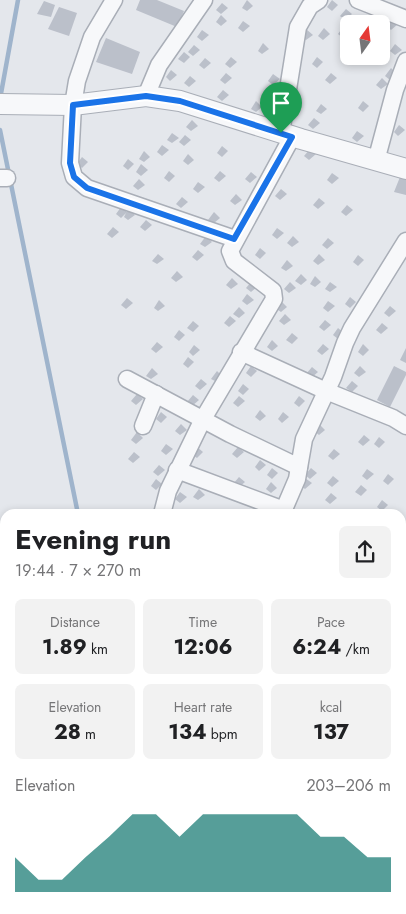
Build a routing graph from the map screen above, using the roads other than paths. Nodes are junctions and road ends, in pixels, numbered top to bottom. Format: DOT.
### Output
graph roads {
  1 [pos="114,0"];
  2 [pos="204,0"];
  3 [pos="319,0"];
  4 [pos="358,0"];
  5 [pos="406,19"];
  6 [pos="406,60"];
  7 [pos="146,96"];
  8 [pos="5,104"];
  9 [pos="73,105"];
  10 [pos="287,135"];
  11 [pos="376,161"];
  12 [pos="406,169"];
  13 [pos="234,239"];
  14 [pos="406,241"];
  15 [pos="241,352"];
  16 [pos="127,378"];
  17 [pos="326,391"];
  18 [pos="156,394"];
  19 [pos="202,419"];
  20 [pos="143,426"];
  21 [pos="406,426"];
  22 [pos="299,467"];
  23 [pos="177,470"];
  24 [pos="164,509"];
  25 [pos="275,509"];
  26 [pos="284,509"];
  1 -- 9 [label="street"];
  2 -- 7 [label="street"];
  3 -- 10 [label="street"];
  4 -- 5 [label="street"];
  6 -- 11 [label="street"];
  7 -- 9 [label="street"];
  7 -- 10 [label="street"];
  8 -- 9 [label="street"];
  9 -- 13 [label="street"];
  10 -- 11 [label="street"];
  10 -- 13 [label="street"];
  11 -- 12 [label="street"];
  13 -- 15 [label="street"];
  14 -- 17 [label="street"];
  15 -- 17 [label="street"];
  15 -- 19 [label="street"];
  16 -- 18 [label="street"];
  17 -- 21 [label="street"];
  17 -- 22 [label="street"];
  18 -- 19 [label="street"];
  18 -- 20 [label="street"];
  19 -- 22 [label="street"];
  19 -- 23 [label="street"];
  22 -- 26 [label="street"];
  23 -- 24 [label="street"];
  23 -- 25 [label="street"];
}
